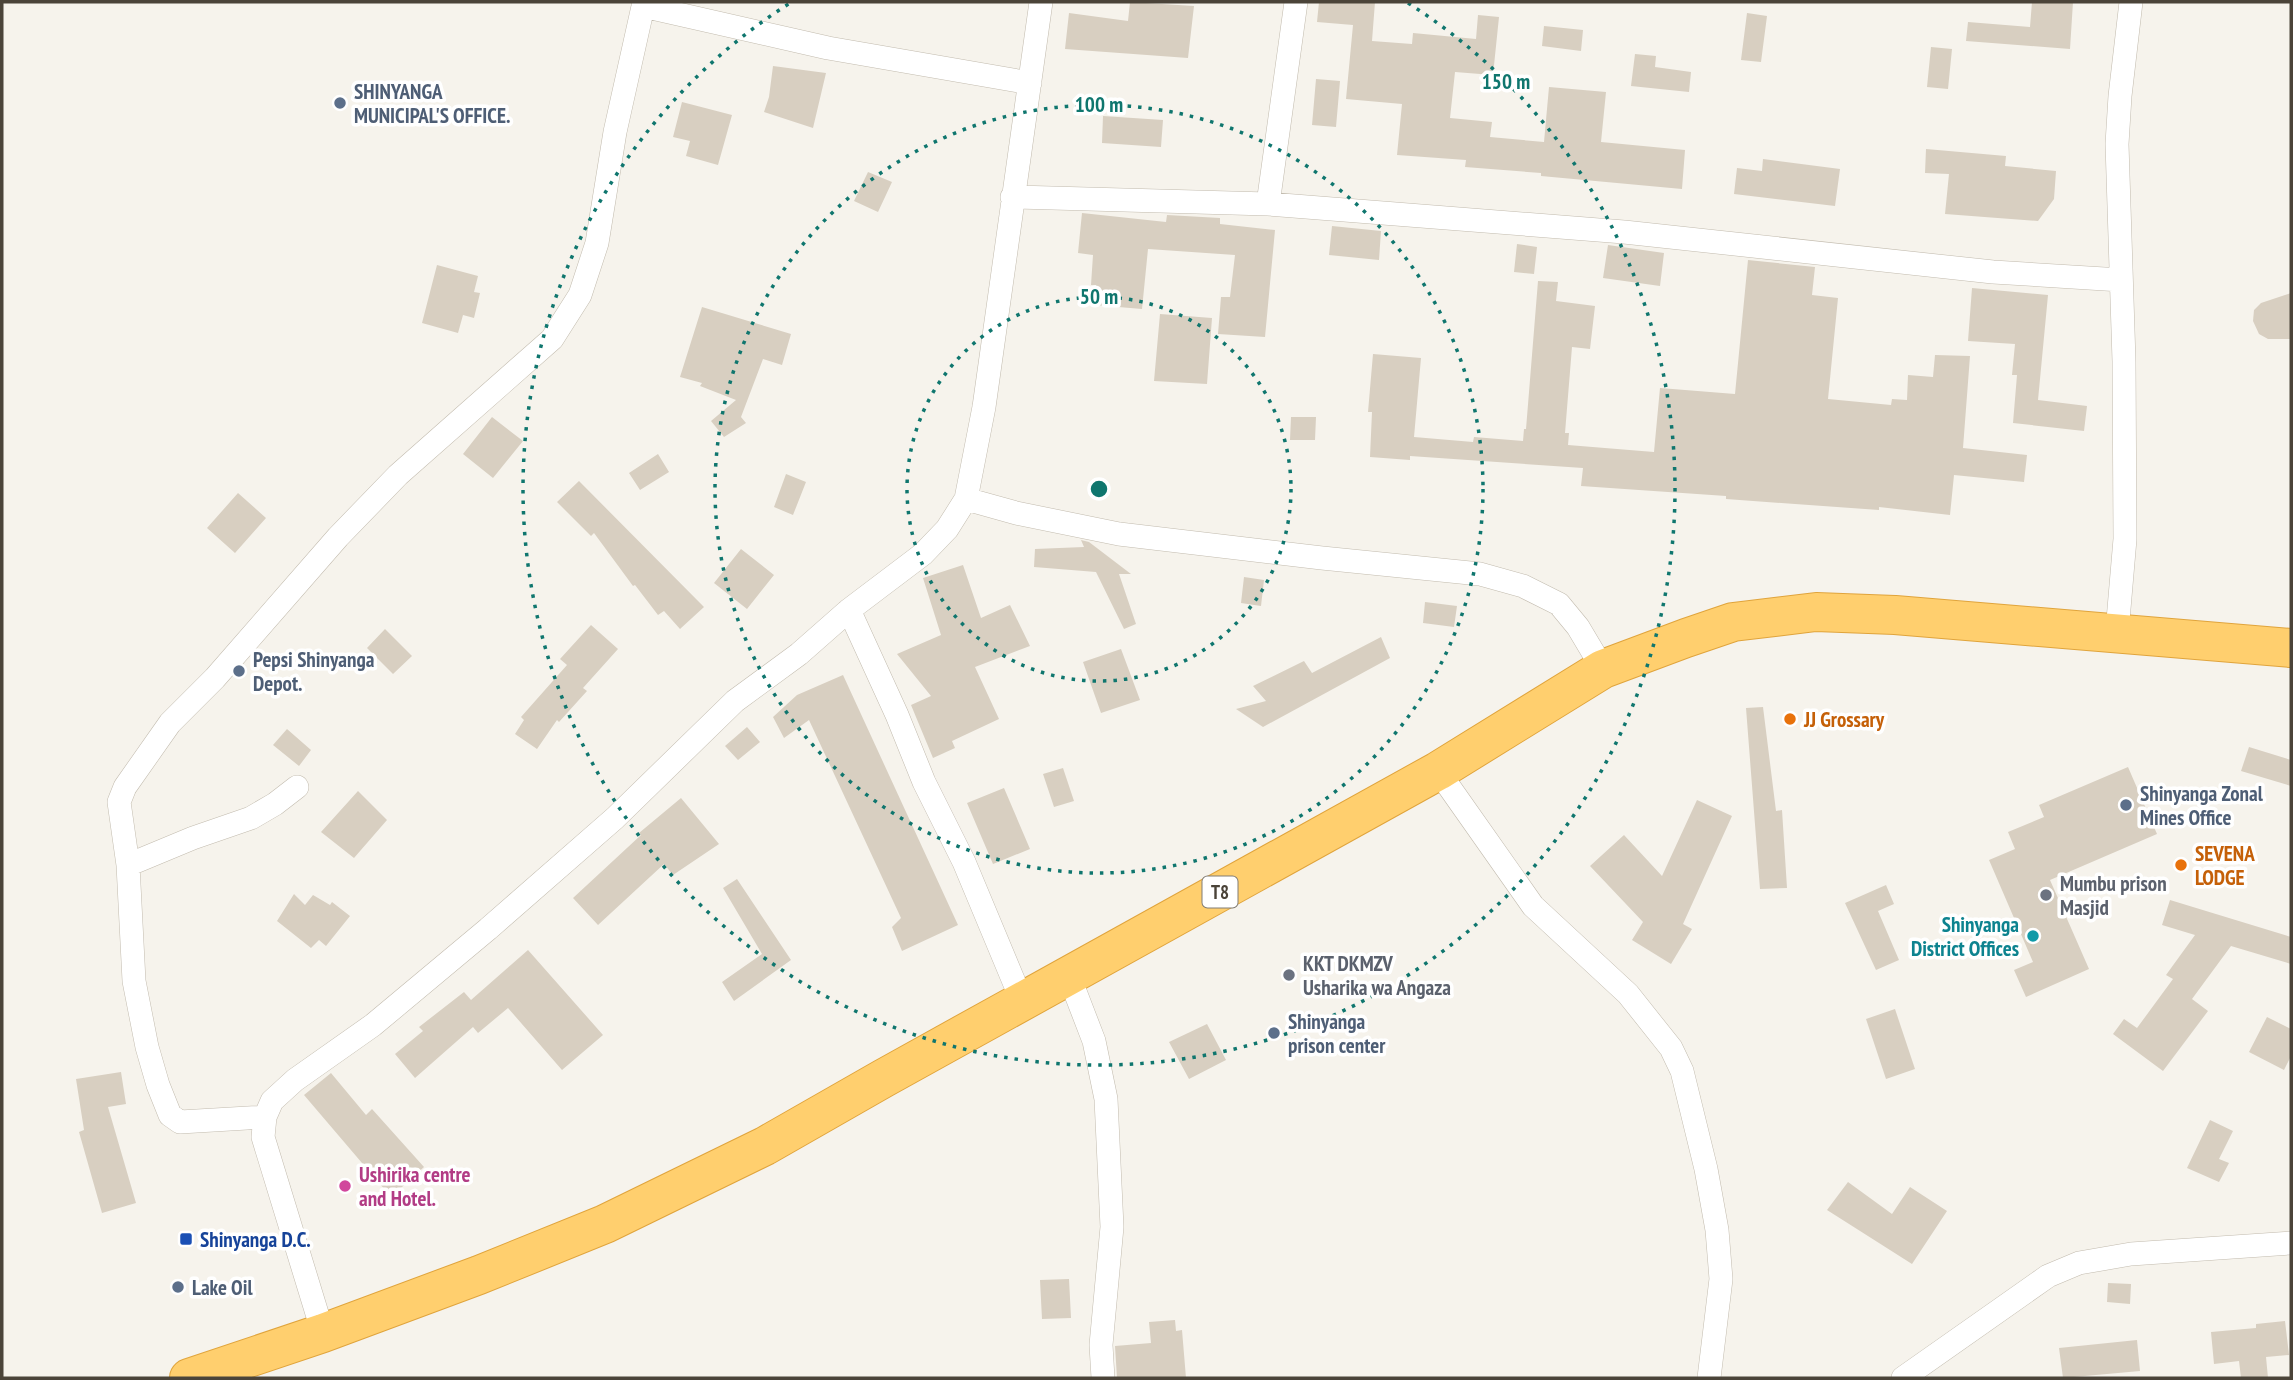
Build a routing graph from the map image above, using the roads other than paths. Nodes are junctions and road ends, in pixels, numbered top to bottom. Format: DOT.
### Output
graph roads {
  1 [pos="1041,2"];
  2 [pos="1296,2"];
  3 [pos="2131,2"];
  4 [pos="643,4"];
  5 [pos="1030,83"];
  6 [pos="1012,197"];
  7 [pos="1268,204"];
  8 [pos="2121,280"];
  9 [pos="966,499"];
  10 [pos="849,610"];
  11 [pos="2118,632"];
  12 [pos="2291,648"];
  13 [pos="1603,669"];
  14 [pos="1438,771"];
  15 [pos="297,787"];
  16 [pos="128,865"];
  17 [pos="1069,976"];
  18 [pos="1022,1001"];
  19 [pos="265,1117"];
  20 [pos="2291,1243"];
  21 [pos="323,1333"];
  22 [pos="189,1378"];
  23 [pos="1102,1378"];
  24 [pos="1709,1378"];
  25 [pos="1903,1378"];
  1 -- 5 [label="street"];
  2 -- 7 [label="street"];
  3 -- 8 [label="street"];
  4 -- 5 [label="street"];
  4 -- 16 [label="street"];
  5 -- 6 [label="street"];
  6 -- 7 [label="street"];
  6 -- 9 [label="street"];
  7 -- 8 [label="street"];
  8 -- 11 [label="street"];
  9 -- 10 [label="street"];
  9 -- 13 [label="street"];
  10 -- 18 [label="street"];
  10 -- 19 [label="street"];
  11 -- 12 [label="highway, T8"];
  11 -- 13 [label="highway, T8"];
  13 -- 14 [label="highway, T8"];
  14 -- 17 [label="highway, T8"];
  14 -- 24 [label="street"];
  15 -- 16 [label="street"];
  16 -- 19 [label="street"];
  17 -- 18 [label="highway, T8"];
  17 -- 23 [label="street"];
  18 -- 21 [label="highway, T8"];
  19 -- 21 [label="street"];
  20 -- 25 [label="street"];
  21 -- 22 [label="highway, T8"];
}
